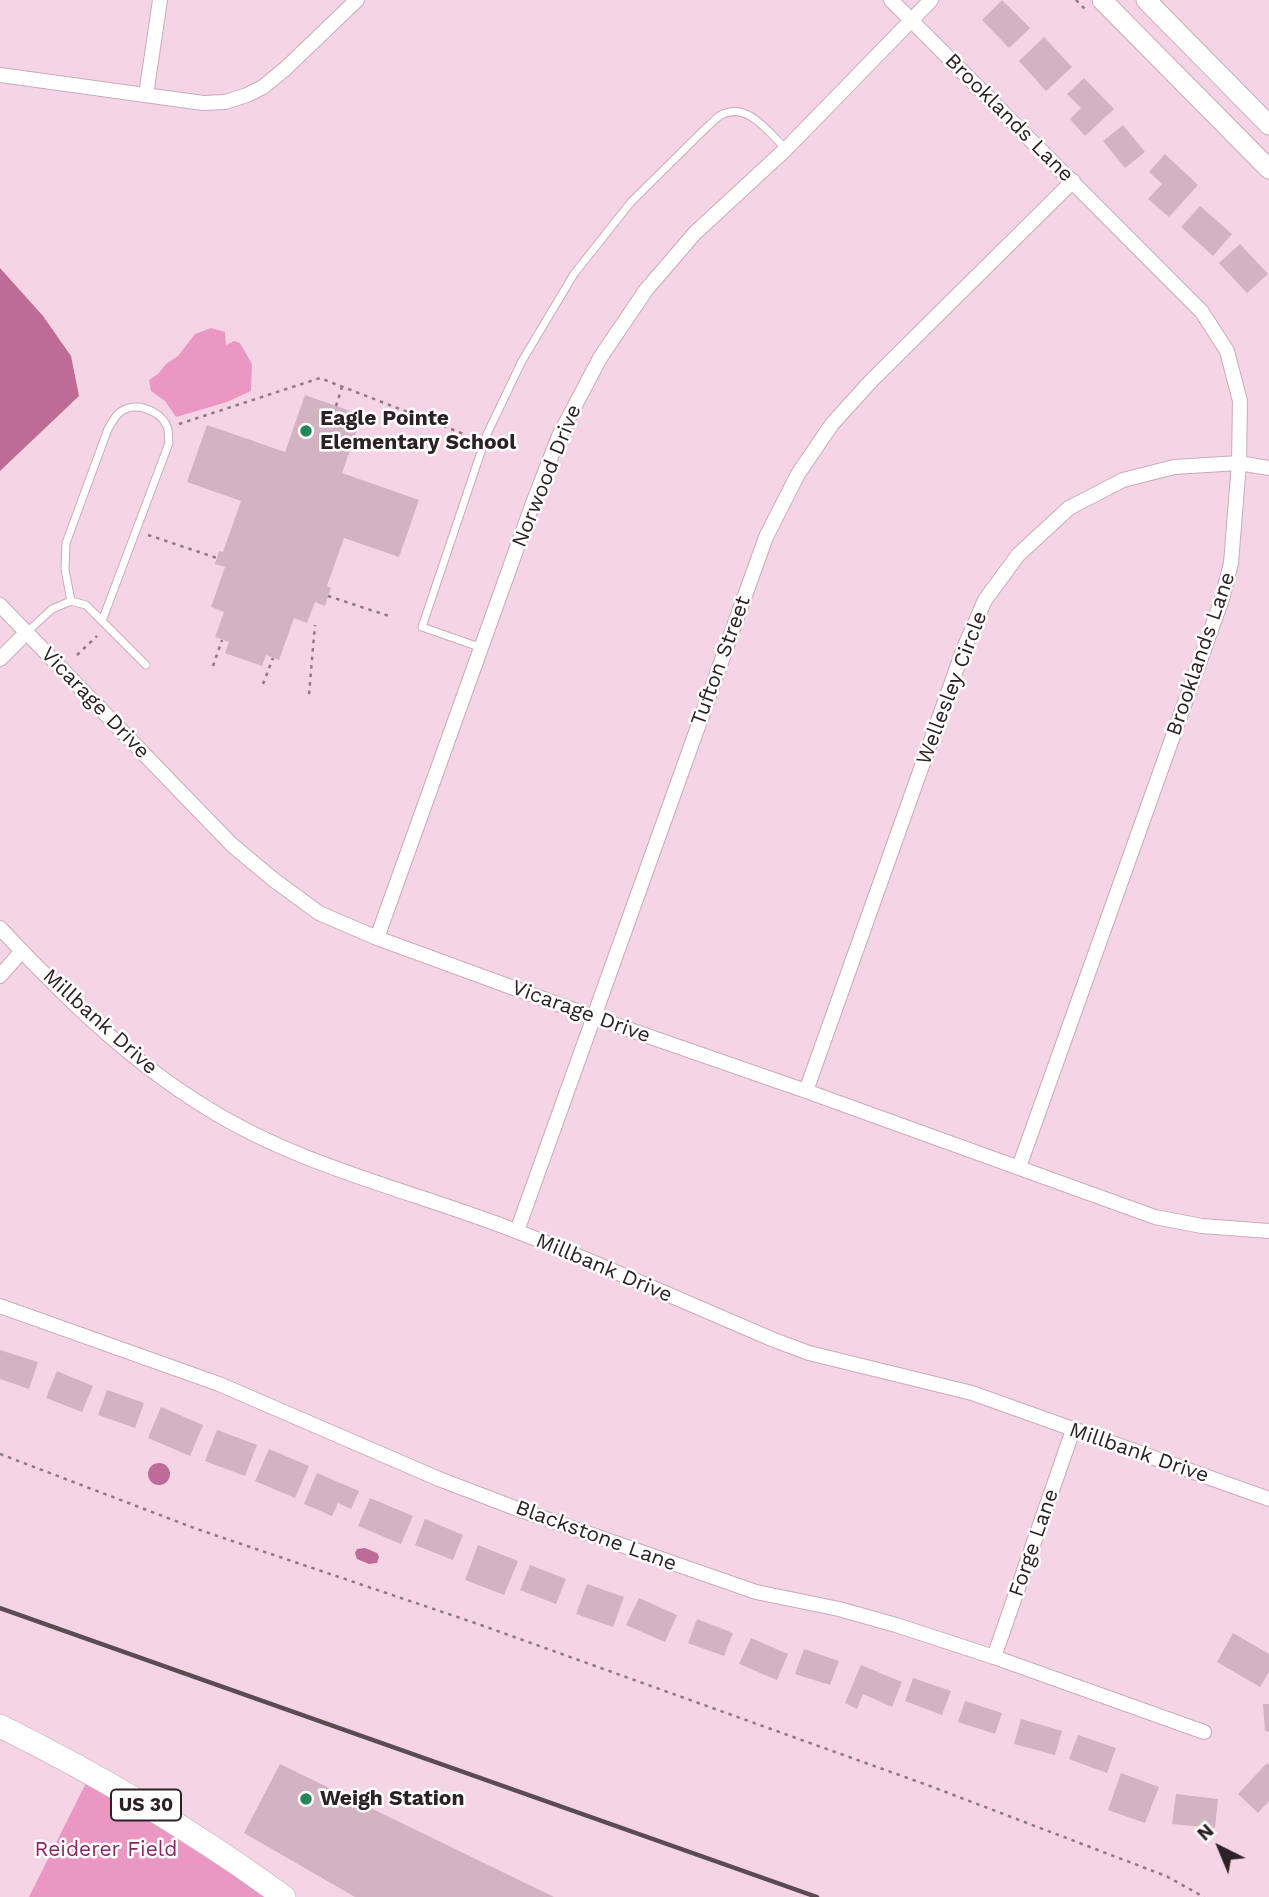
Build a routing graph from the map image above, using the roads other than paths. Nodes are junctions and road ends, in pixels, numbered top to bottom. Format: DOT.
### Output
graph roads {
  1 [pos="160,0"];
  2 [pos="357,0"];
  3 [pos="891,0"];
  4 [pos="931,0"];
  5 [pos="1102,0"];
  6 [pos="1146,0"];
  7 [pos="911,20"];
  8 [pos="0,75"];
  9 [pos="146,95"];
  10 [pos="1269,125"];
  11 [pos="786,149"];
  12 [pos="1269,169"];
  13 [pos="1073,181"];
  14 [pos="1239,463"];
  15 [pos="1269,468"];
  16 [pos="71,601"];
  17 [pos="0,605"];
  18 [pos="102,621"];
  19 [pos="26,634"];
  20 [pos="482,648"];
  21 [pos="0,659"];
  22 [pos="146,665"];
  23 [pos="0,928"];
  24 [pos="377,939"];
  25 [pos="22,951"];
  26 [pos="0,976"];
  27 [pos="593,1017"];
  28 [pos="806,1091"];
  29 [pos="1018,1167"];
  30 [pos="517,1231"];
  31 [pos="1269,1231"];
  32 [pos="0,1306"];
  33 [pos="1073,1430"];
  34 [pos="1269,1499"];
  35 [pos="994,1657"];
  36 [pos="0,1726"];
  37 [pos="1204,1732"];
  38 [pos="284,1897"];
  1 -- 9 [label="street"];
  2 -- 9 [label="street"];
  3 -- 7 [label="street, Brooklands Lane"];
  4 -- 7 [label="street, Norwood Drive"];
  5 -- 12 [label="street"];
  6 -- 10 [label="street"];
  7 -- 11 [label="street, Norwood Drive"];
  7 -- 13 [label="street, Brooklands Lane"];
  8 -- 9 [label="street"];
  11 -- 20 [label="street, Norwood Drive"];
  11 -- 20 [label="lane"];
  13 -- 14 [label="street, Brooklands Lane"];
  13 -- 27 [label="street, Tufton Street"];
  14 -- 15 [label="street, Wellesley Circle"];
  14 -- 28 [label="street, Wellesley Circle"];
  14 -- 29 [label="street, Brooklands Lane"];
  16 -- 18 [label="lane"];
  16 -- 18 [label="lane"];
  16 -- 19 [label="lane"];
  17 -- 19 [label="street, Vicarage Drive"];
  18 -- 22 [label="lane"];
  19 -- 21 [label="street"];
  19 -- 24 [label="street, Vicarage Drive"];
  20 -- 24 [label="street, Norwood Drive"];
  23 -- 25 [label="street, Millbank Drive"];
  24 -- 27 [label="street, Vicarage Drive"];
  25 -- 26 [label="street"];
  25 -- 30 [label="street, Millbank Drive"];
  27 -- 28 [label="street, Vicarage Drive"];
  27 -- 30 [label="street, Tufton Street"];
  28 -- 29 [label="street, Vicarage Drive"];
  29 -- 31 [label="street, Vicarage Drive"];
  30 -- 33 [label="street, Millbank Drive"];
  32 -- 35 [label="street, Blackstone Lane"];
  33 -- 34 [label="street, Millbank Drive"];
  33 -- 35 [label="street, Forge Lane"];
  35 -- 37 [label="street, Blackstone Lane"];
  36 -- 38 [label="main road, US 30"];
}
